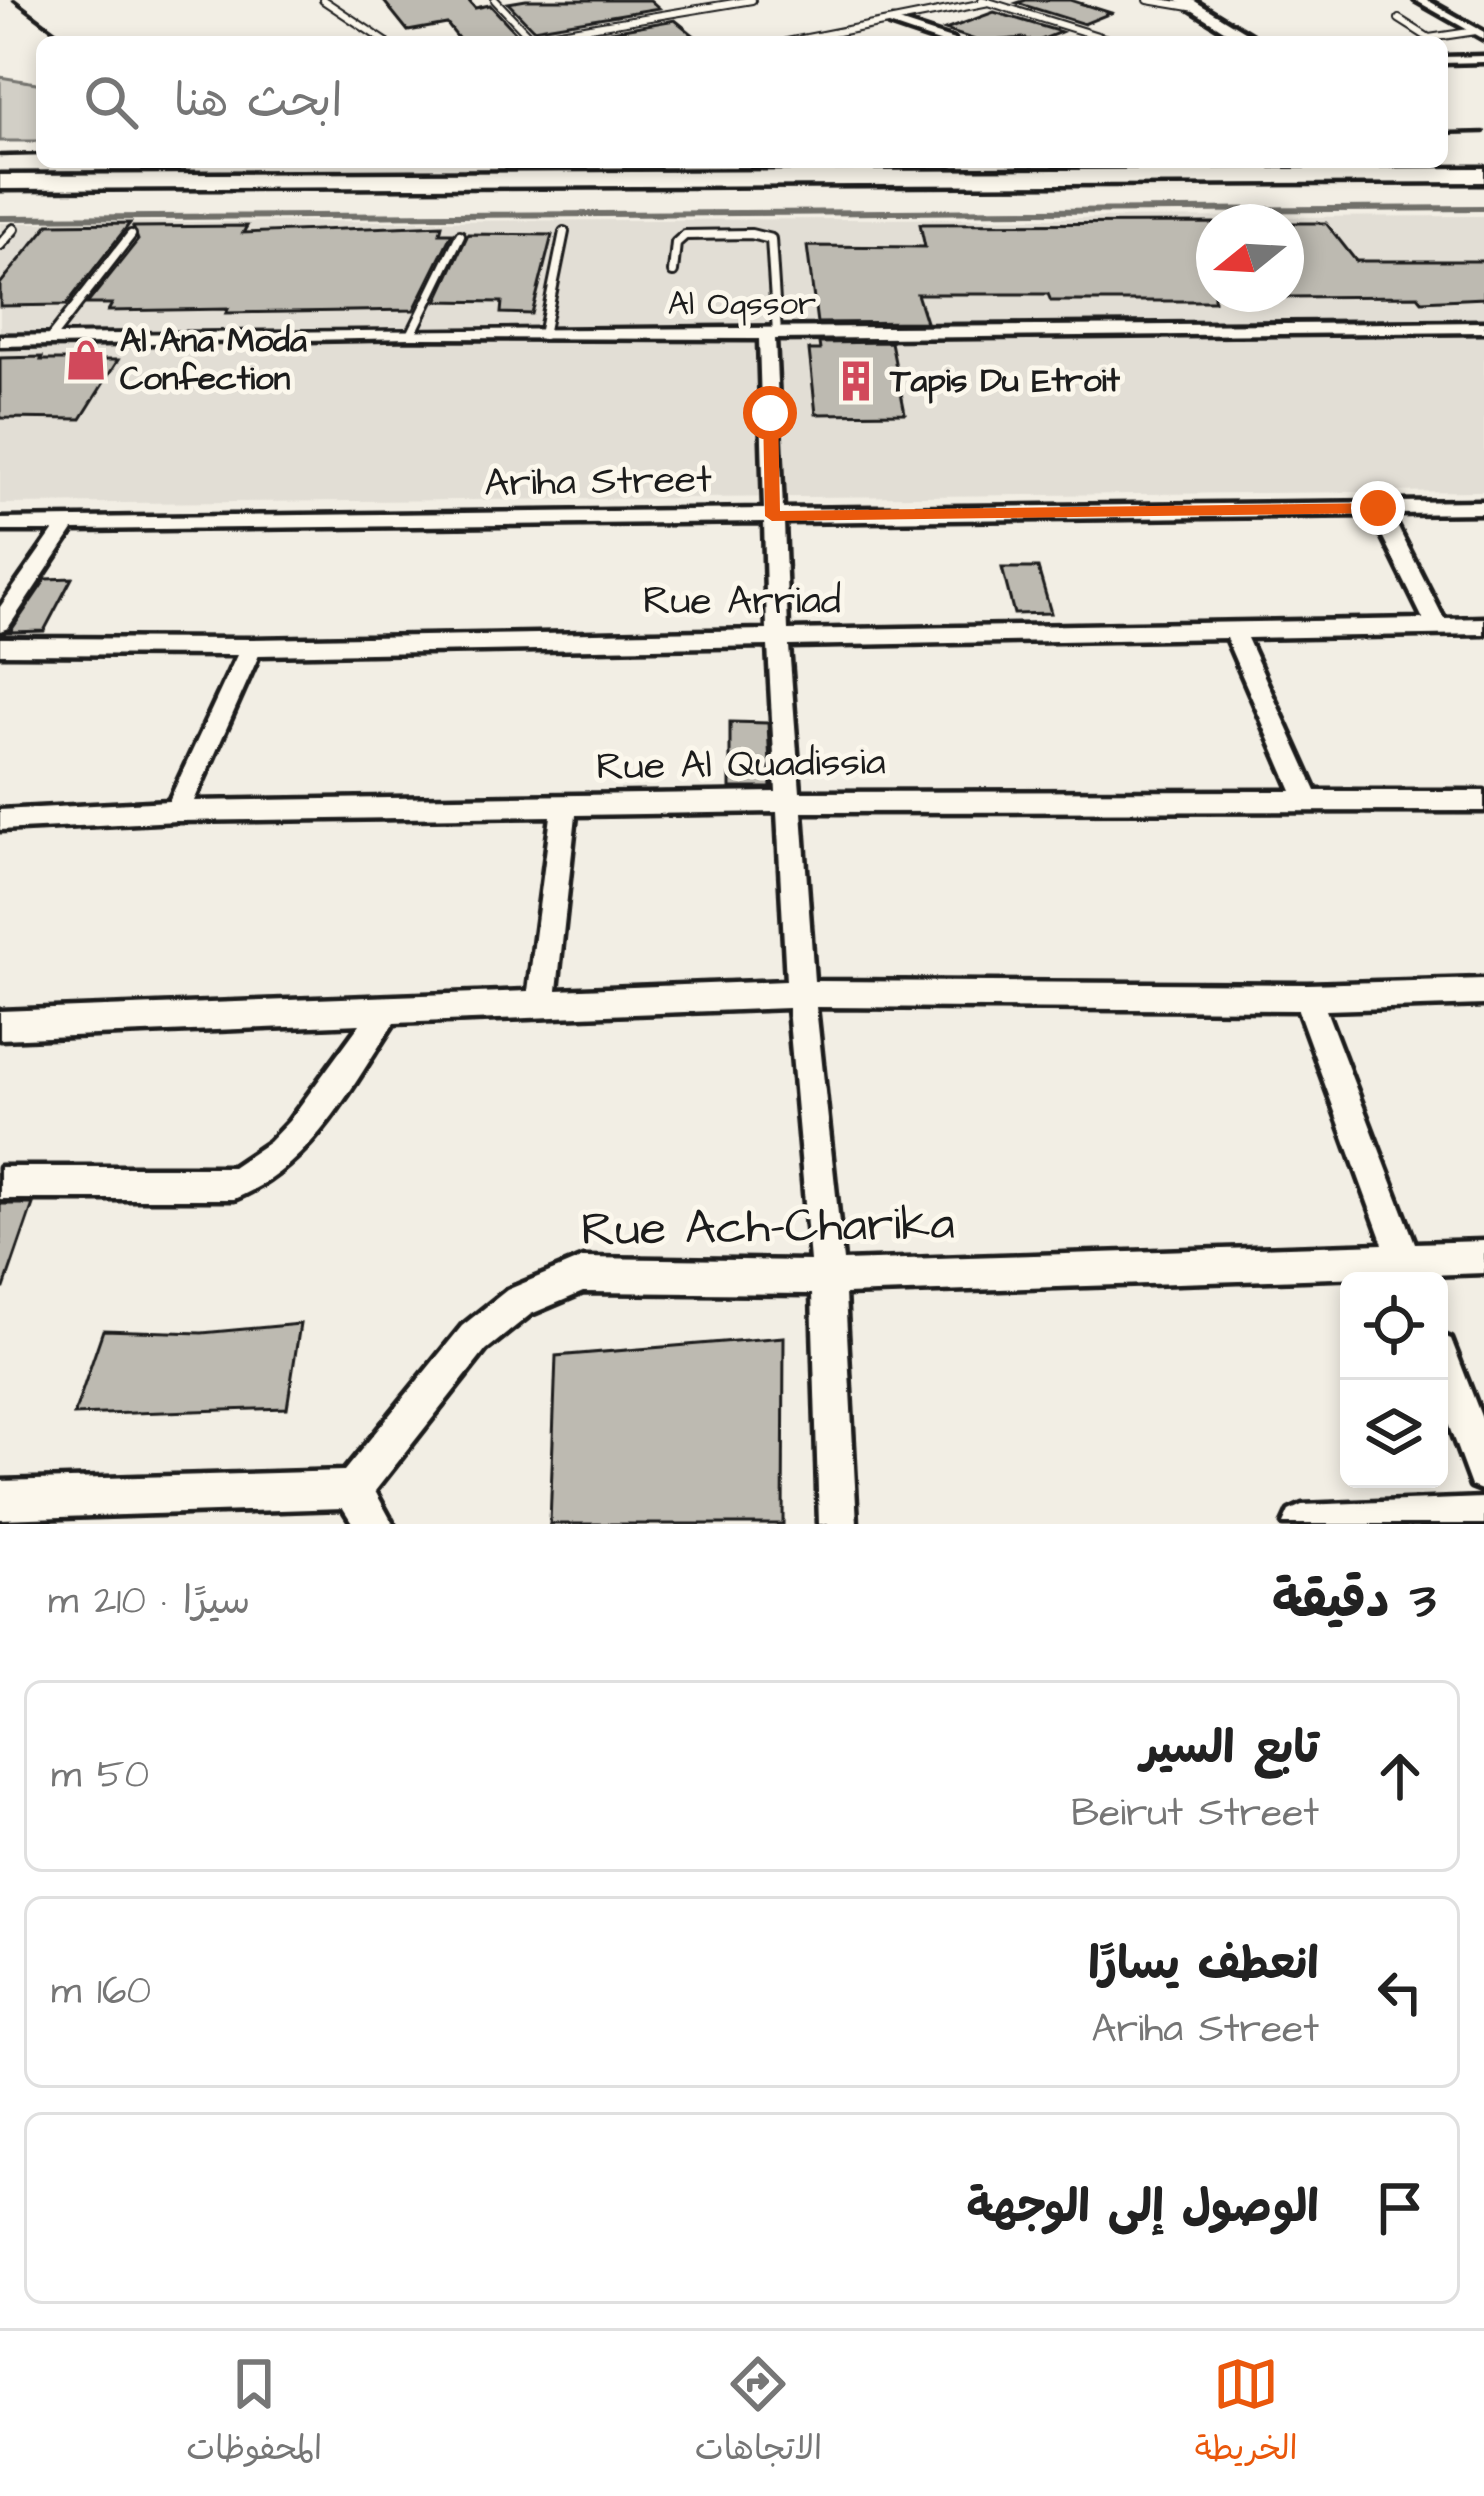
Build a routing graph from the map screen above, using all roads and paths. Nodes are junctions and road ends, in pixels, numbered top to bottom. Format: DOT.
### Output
graph roads {
  1 [pos="323,0"];
  2 [pos="496,0"];
  3 [pos="752,0"];
  4 [pos="1148,0"];
  5 [pos="1420,0"];
  6 [pos="985,1"];
  7 [pos="1190,4"];
  8 [pos="1466,14"];
  9 [pos="1449,15"];
  10 [pos="1399,19"];
  11 [pos="892,23"];
  12 [pos="1480,34"];
  13 [pos="377,36"];
  14 [pos="530,36"];
  15 [pos="550,36"];
  16 [pos="820,36"];
  17 [pos="932,36"];
  18 [pos="1098,36"];
  19 [pos="1244,36"];
  20 [pos="1427,36"];
  21 [pos="1448,37"];
  22 [pos="1484,59"];
  23 [pos="1448,60"];
  24 [pos="1484,175"];
  25 [pos="0,182"];
  26 [pos="14,229"];
  27 [pos="564,232"];
  28 [pos="131,235"];
  29 [pos="460,235"];
  30 [pos="0,245"];
  31 [pos="674,272"];
  32 [pos="1484,327"];
  33 [pos="412,333"];
  34 [pos="772,334"];
  35 [pos="544,335"];
  36 [pos="50,339"];
  37 [pos="0,341"];
  38 [pos="1484,507"];
  39 [pos="1378,508"];
  40 [pos="772,516"];
  41 [pos="0,525"];
  42 [pos="67,525"];
  43 [pos="0,623"];
  44 [pos="1484,626"];
  45 [pos="1232,628"];
  46 [pos="1438,628"];
  47 [pos="778,639"];
  48 [pos="0,646"];
  49 [pos="252,647"];
  50 [pos="1484,801"];
  51 [pos="790,802"];
  52 [pos="1309,802"];
  53 [pos="565,806"];
  54 [pos="177,811"];
  55 [pos="0,820"];
  56 [pos="1484,992"];
  57 [pos="801,994"];
  58 [pos="1307,997"];
  59 [pos="541,1003"];
  60 [pos="386,1011"];
  61 [pos="0,1025"];
  62 [pos="0,1183"];
  63 [pos="1484,1257"];
  64 [pos="1409,1269"];
  65 [pos="828,1279"];
  66 [pos="1448,1375"];
  67 [pos="1484,1473"];
  68 [pos="353,1489"];
  69 [pos="0,1500"];
  70 [pos="1484,1517"];
  71 [pos="374,1524"];
  72 [pos="838,1524"];
  73 [pos="1303,1524"];
  1 -- 13 [label="lane"];
  2 -- 14 [label="lane"];
  3 -- 15 [label="lane"];
  4 -- 7 [label="lane"];
  5 -- 9 [label="street"];
  6 -- 11 [label="lane"];
  6 -- 18 [label="lane"];
  7 -- 19 [label="street"];
  8 -- 9 [label="street"];
  9 -- 12 [label="street"];
  10 -- 20 [label="lane"];
  11 -- 16 [label="lane"];
  11 -- 17 [label="street"];
  12 -- 21 [label="lane"];
  22 -- 23 [label="street"];
  24 -- 25 [label="main road"];
  26 -- 30 [label="lane"];
  27 -- 35 [label="lane"];
  28 -- 36 [label="lane"];
  29 -- 33 [label="lane"];
  31 -- 34 [label="lane"];
  32 -- 34 [label="street, Al Oqssor"];
  33 -- 35 [label="street, Al Oqssor"];
  33 -- 36 [label="street, Al Oqssor"];
  34 -- 35 [label="street, Al Oqssor"];
  34 -- 40 [label="street"];
  36 -- 37 [label="street, Al Oqssor"];
  38 -- 39 [label="street, Ariha Street"];
  39 -- 40 [label="street, Ariha Street"];
  39 -- 46 [label="street"];
  40 -- 42 [label="street, Ariha Street"];
  40 -- 47 [label="street"];
  41 -- 42 [label="street, Ariha Street"];
  42 -- 43 [label="street"];
  44 -- 46 [label="street, Rue Arriad"];
  45 -- 46 [label="street, Rue Arriad"];
  45 -- 47 [label="street, Rue Arriad"];
  45 -- 52 [label="street"];
  47 -- 49 [label="street, Rue Arriad"];
  47 -- 51 [label="street"];
  48 -- 49 [label="street, Rue Arriad"];
  49 -- 54 [label="street"];
  50 -- 52 [label="street, Rue Al Quadissia"];
  51 -- 52 [label="street, Rue Al Quadissia"];
  51 -- 53 [label="street, Rue Al Quadissia"];
  51 -- 57 [label="street"];
  53 -- 54 [label="street, Rue Al Quadissia"];
  53 -- 59 [label="street"];
  54 -- 55 [label="street, Rue Al Quadissia"];
  56 -- 58 [label="street"];
  57 -- 58 [label="street"];
  57 -- 59 [label="street"];
  57 -- 65 [label="street"];
  58 -- 64 [label="street"];
  59 -- 60 [label="street"];
  60 -- 61 [label="street"];
  60 -- 62 [label="street"];
  63 -- 64 [label="street, Rue Ach–Charika"];
  64 -- 65 [label="street, Rue Ach–Charika"];
  65 -- 68 [label="street, Rue Ach–Charika"];
  65 -- 72 [label="street"];
  66 -- 67 [label="street"];
  68 -- 69 [label="street"];
  68 -- 71 [label="street"];
  70 -- 73 [label="street"];
}
